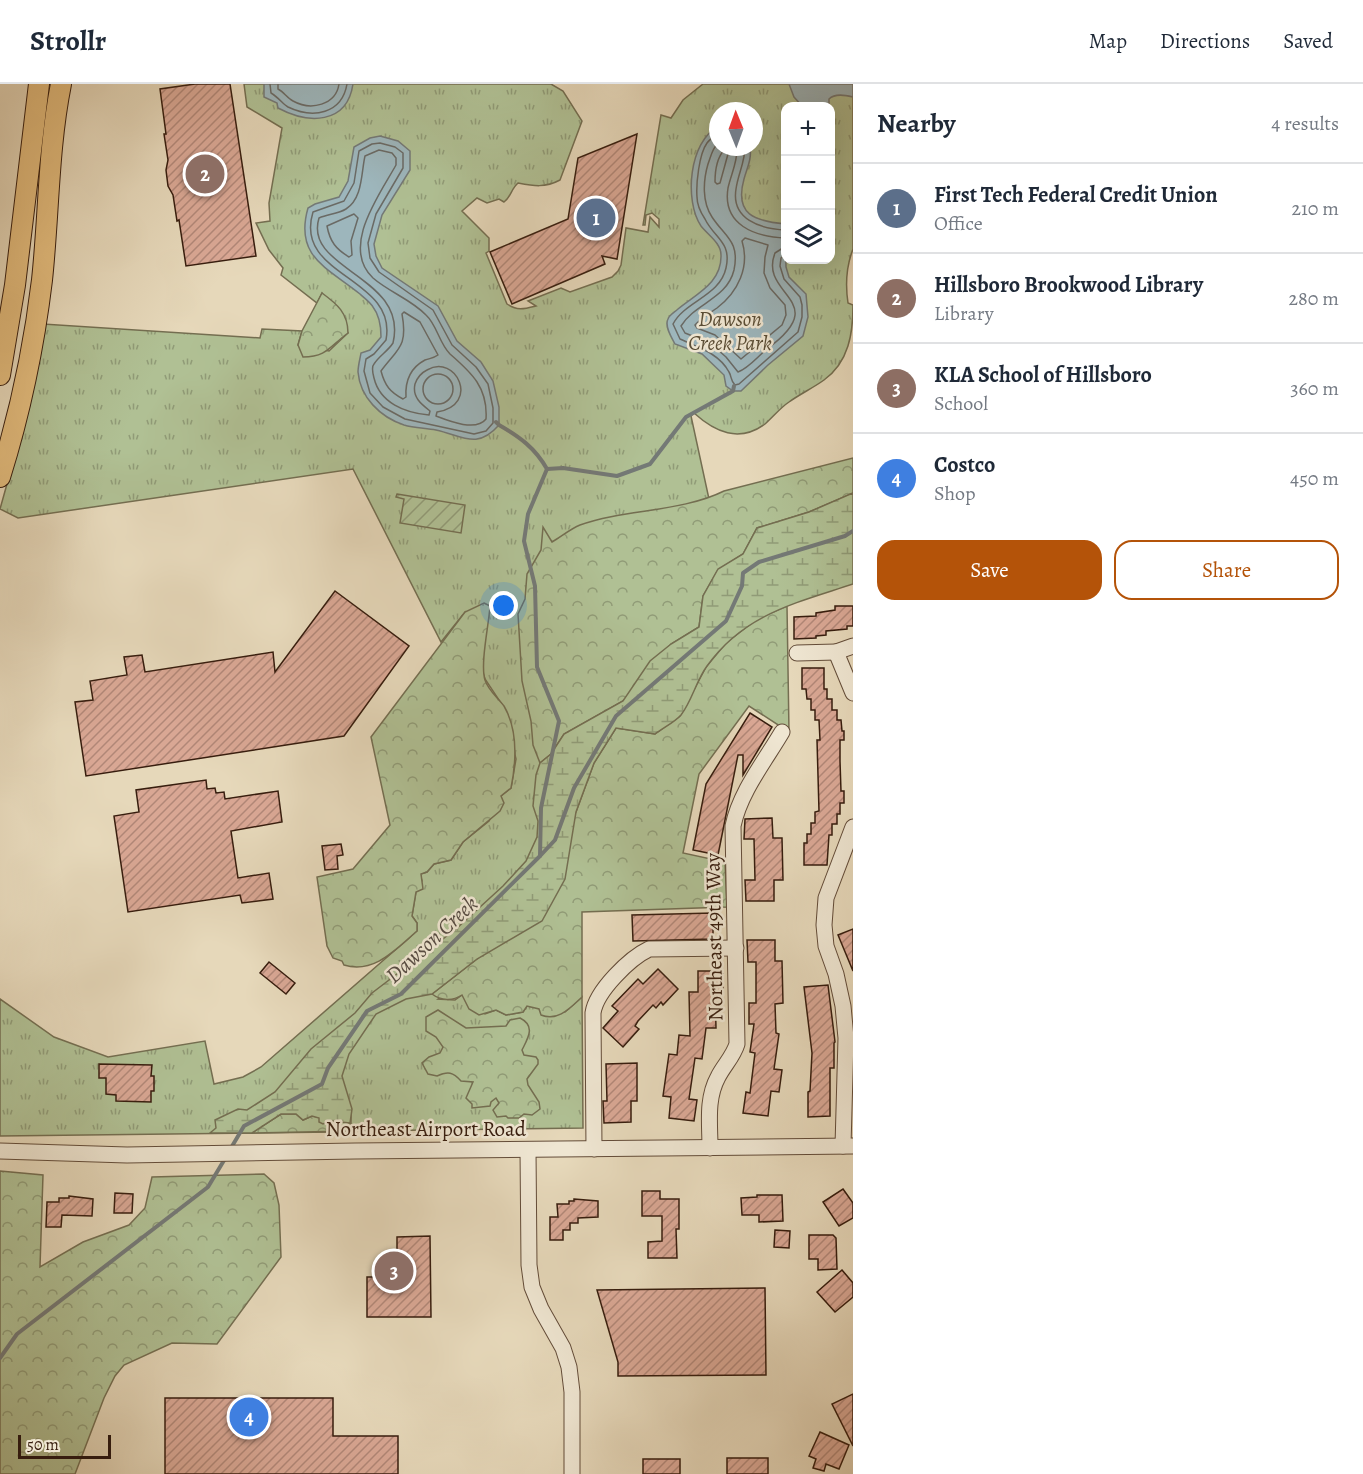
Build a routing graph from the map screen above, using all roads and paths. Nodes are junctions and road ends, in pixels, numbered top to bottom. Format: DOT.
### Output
graph roads {
  1 [pos="39,84"];
  2 [pos="61,84"];
  3 [pos="0,375"];
  4 [pos="0,477"];
  5 [pos="853,646"];
  6 [pos="836,652"];
  7 [pos="797,653"];
  8 [pos="853,693"];
  9 [pos="782,732"];
  10 [pos="853,827"];
  11 [pos="736,948"];
  12 [pos="848,1146"];
  13 [pos="710,1148"];
  14 [pos="594,1149"];
  15 [pos="528,1150"];
  16 [pos="0,1151"];
  17 [pos="572,1474"];
  1 -- 3 [label="main road"];
  2 -- 4 [label="main road"];
  5 -- 6 [label="street"];
  6 -- 7 [label="street"];
  6 -- 8 [label="street"];
  9 -- 11 [label="street, Northeast 49th Way"];
  10 -- 12 [label="street"];
  11 -- 13 [label="street, Northeast 49th Way"];
  11 -- 14 [label="street"];
  12 -- 13 [label="street, Northeast Airport Road"];
  13 -- 14 [label="street, Northeast Airport Road"];
  14 -- 15 [label="street, Northeast Airport Road"];
  15 -- 16 [label="street, Northeast Airport Road"];
  15 -- 17 [label="street"];
}
